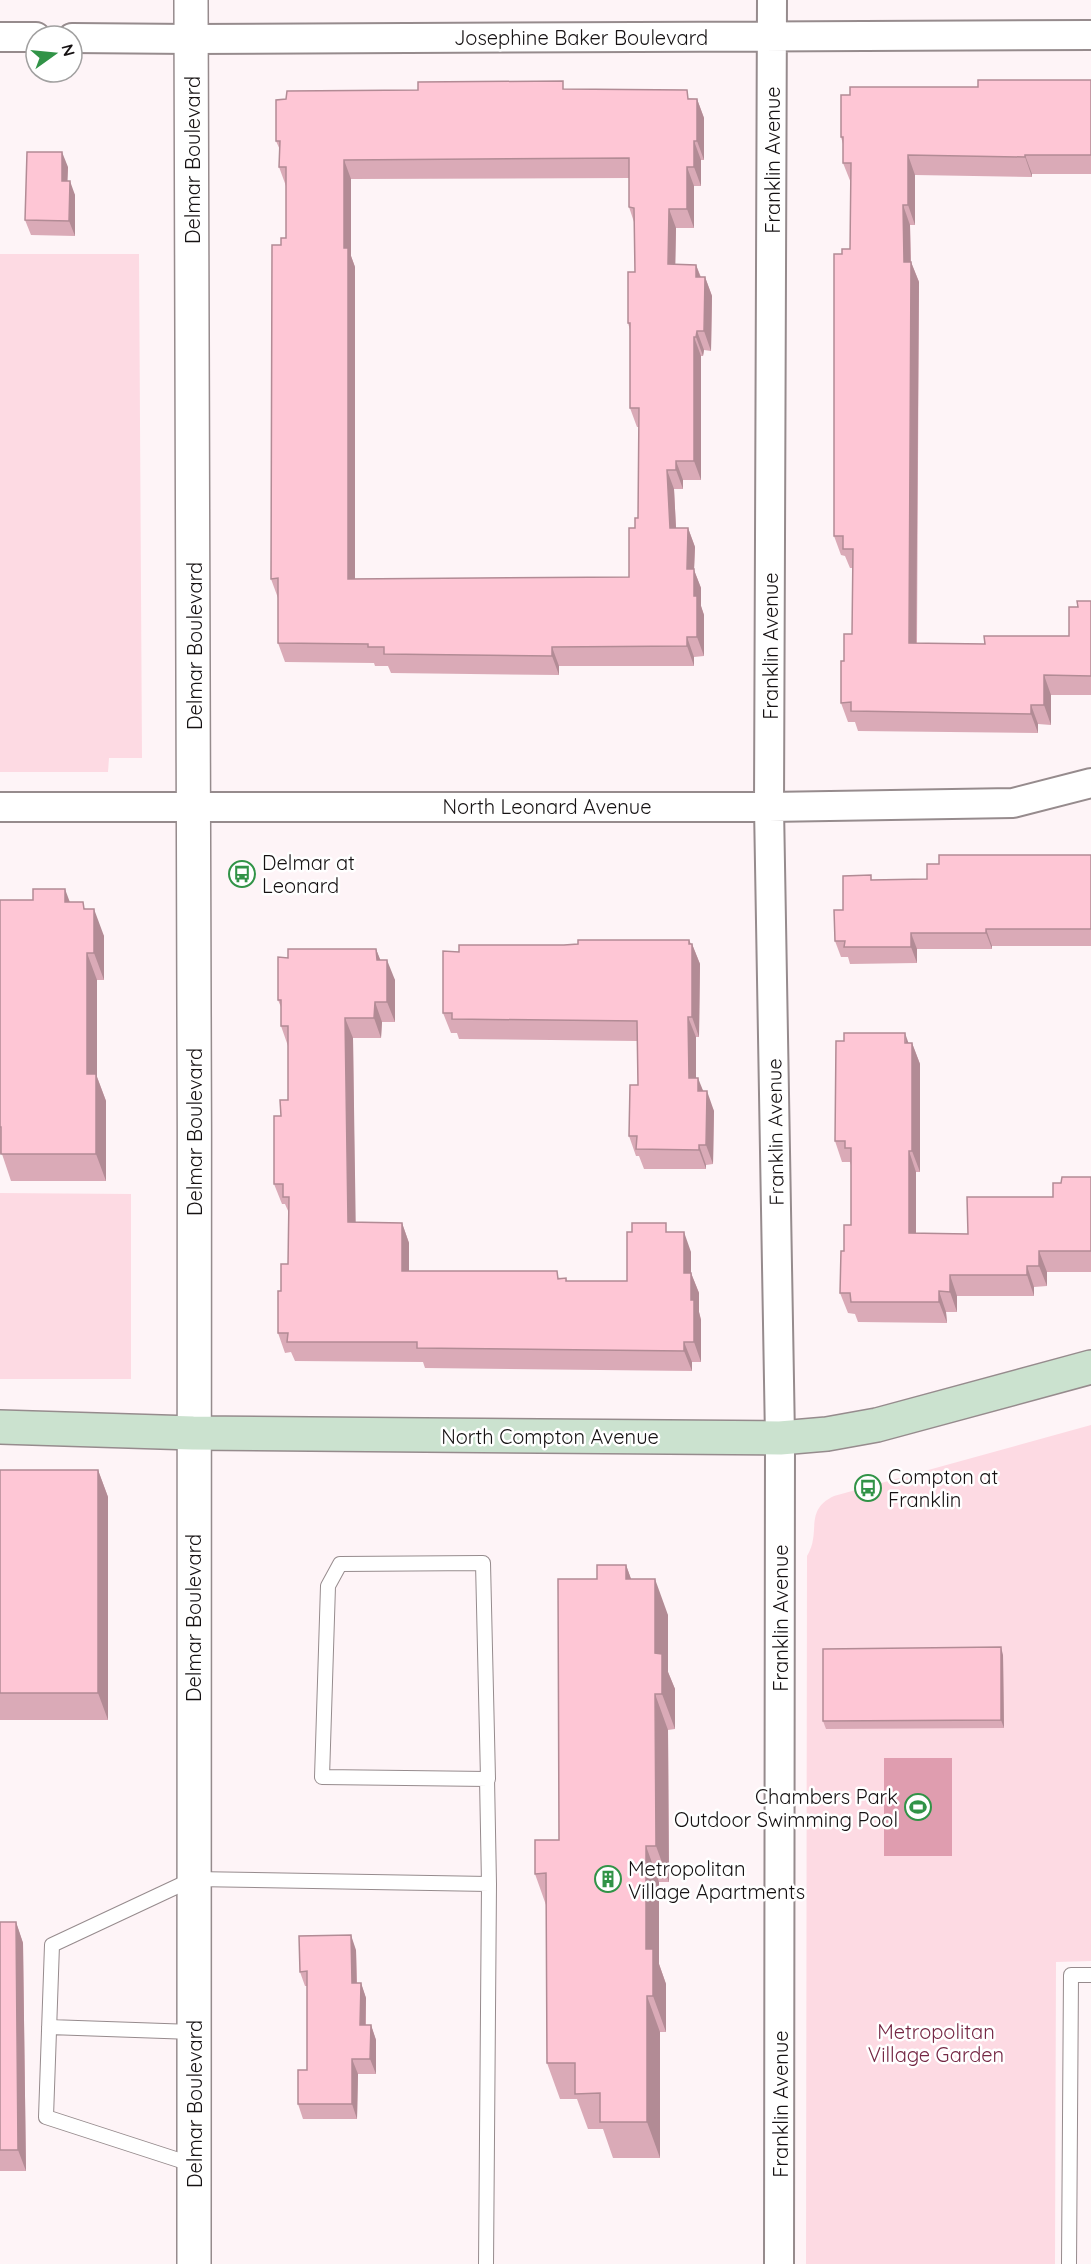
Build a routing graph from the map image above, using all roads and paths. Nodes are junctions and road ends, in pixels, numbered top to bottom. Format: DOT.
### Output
graph roads {
  1 [pos="191,0"];
  2 [pos="772,0"];
  3 [pos="1091,35"];
  4 [pos="772,36"];
  5 [pos="0,37"];
  6 [pos="24,37"];
  7 [pos="84,38"];
  8 [pos="191,39"];
  9 [pos="1091,783"];
  10 [pos="195,806"];
  11 [pos="0,807"];
  12 [pos="769,807"];
  13 [pos="1091,1367"];
  14 [pos="0,1427"];
  15 [pos="193,1433"];
  16 [pos="780,1437"];
  17 [pos="487,1778"];
  18 [pos="193,1879"];
  19 [pos="489,1884"];
  20 [pos="1091,1975"];
  21 [pos="49,2027"];
  22 [pos="193,2032"];
  23 [pos="194,2165"];
  24 [pos="194,2264"];
  25 [pos="486,2264"];
  26 [pos="779,2264"];
  27 [pos="1069,2264"];
  1 -- 8 [label="street, Delmar Boulevard"];
  2 -- 4 [label="street, Franklin Avenue"];
  3 -- 4 [label="street, Josephine Baker Boulevard"];
  4 -- 8 [label="street, Josephine Baker Boulevard"];
  4 -- 12 [label="street, Franklin Avenue"];
  5 -- 6 [label="street"];
  7 -- 8 [label="street, Josephine Baker Boulevard"];
  8 -- 10 [label="street, Delmar Boulevard"];
  9 -- 12 [label="street, North Leonard Avenue"];
  10 -- 11 [label="street, North Leonard Avenue"];
  10 -- 12 [label="street, North Leonard Avenue"];
  10 -- 15 [label="street, Delmar Boulevard"];
  12 -- 16 [label="street, Franklin Avenue"];
  13 -- 16 [label="main road, North Compton Avenue"];
  14 -- 15 [label="main road, North Compton Avenue"];
  15 -- 16 [label="main road, North Compton Avenue"];
  15 -- 18 [label="street, Delmar Boulevard"];
  16 -- 26 [label="street, Franklin Avenue"];
  17 -- 17 [label="lane"];
  17 -- 19 [label="lane"];
  18 -- 19 [label="lane"];
  18 -- 21 [label="lane"];
  18 -- 22 [label="street, Delmar Boulevard"];
  19 -- 25 [label="lane"];
  20 -- 27 [label="lane"];
  21 -- 22 [label="lane"];
  21 -- 23 [label="lane"];
  22 -- 23 [label="street, Delmar Boulevard"];
  23 -- 24 [label="street, Delmar Boulevard"];
}
